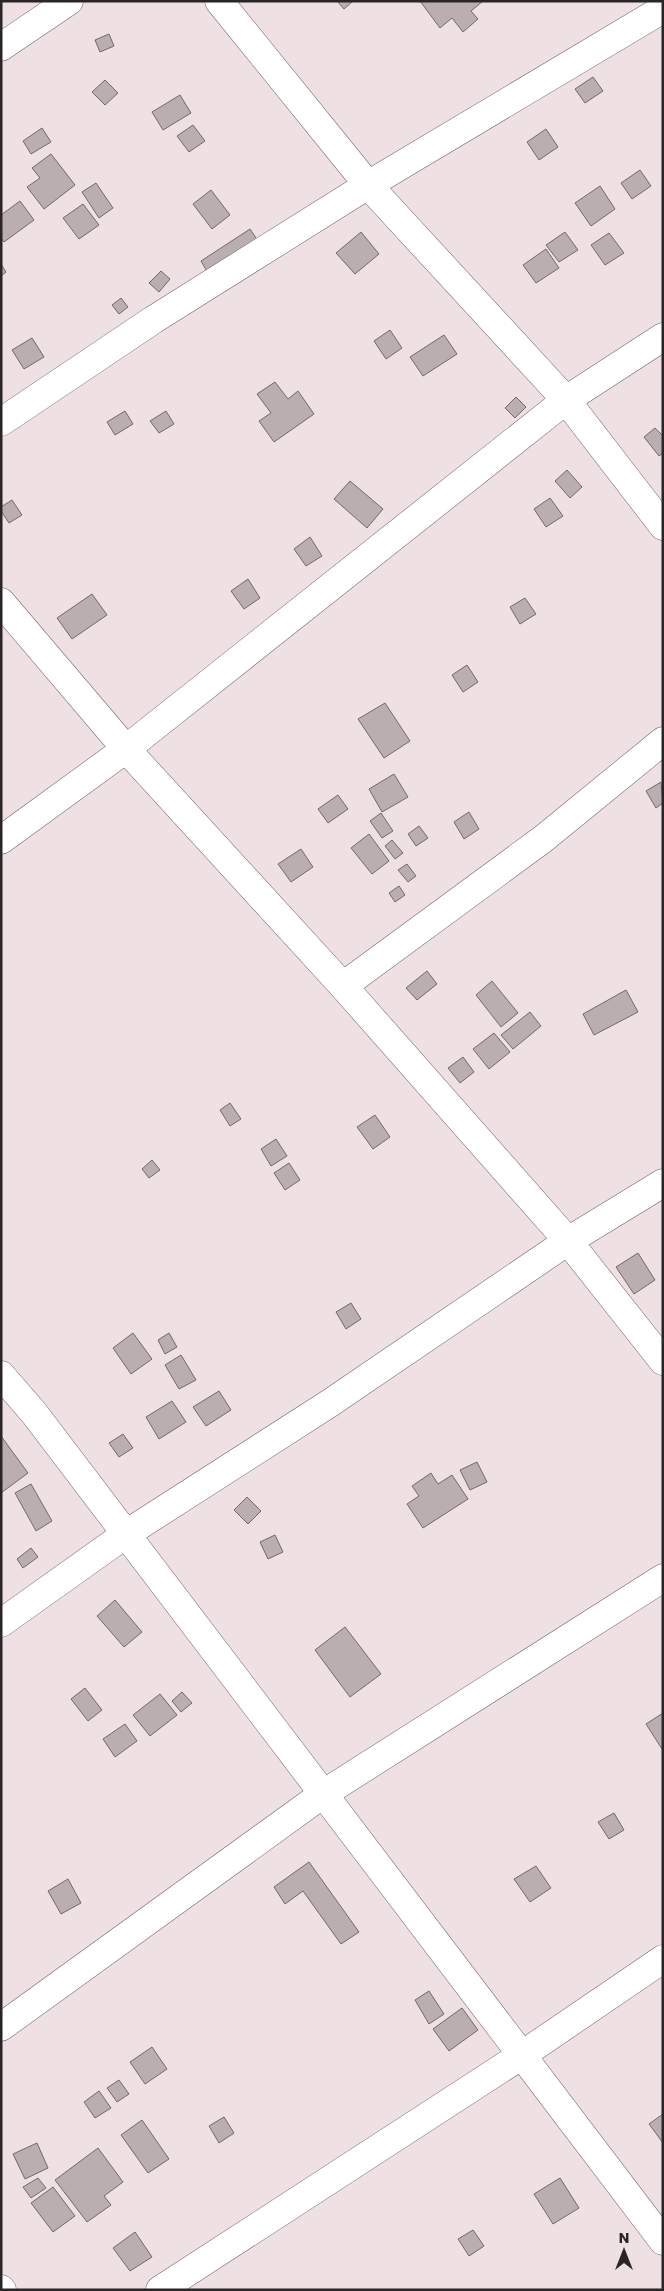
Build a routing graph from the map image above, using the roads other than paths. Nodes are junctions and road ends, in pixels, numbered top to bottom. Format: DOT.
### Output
graph roads {
  1 [pos="69,1"];
  2 [pos="220,1"];
  3 [pos="663,9"];
  4 [pos="1,47"];
  5 [pos="368,185"];
  6 [pos="663,337"];
  7 [pos="566,400"];
  8 [pos="1,422"];
  9 [pos="663,526"];
  10 [pos="1,602"];
  11 [pos="663,741"];
  12 [pos="126,749"];
  13 [pos="1,840"];
  14 [pos="343,986"];
  15 [pos="663,1183"];
  16 [pos="568,1241"];
  17 [pos="663,1361"];
  18 [pos="1,1375"];
  19 [pos="126,1534"];
  20 [pos="663,1578"];
  21 [pos="1,1623"];
  22 [pos="323,1794"];
  23 [pos="663,1959"];
  24 [pos="1,2027"];
  25 [pos="522,2055"];
  26 [pos="663,2241"];
  27 [pos="160,2290"];
  1 -- 4 [label="street"];
  2 -- 5 [label="street"];
  3 -- 5 [label="street"];
  5 -- 7 [label="street"];
  5 -- 8 [label="street"];
  6 -- 7 [label="street"];
  7 -- 9 [label="street"];
  7 -- 12 [label="street"];
  10 -- 12 [label="street"];
  11 -- 14 [label="street"];
  12 -- 13 [label="street"];
  12 -- 14 [label="street"];
  14 -- 16 [label="street"];
  15 -- 16 [label="street"];
  16 -- 17 [label="street"];
  16 -- 19 [label="street"];
  18 -- 19 [label="street"];
  19 -- 21 [label="street"];
  19 -- 22 [label="street"];
  20 -- 22 [label="street"];
  22 -- 24 [label="street"];
  22 -- 25 [label="street"];
  23 -- 25 [label="street"];
  25 -- 26 [label="street"];
  25 -- 27 [label="street"];
}
